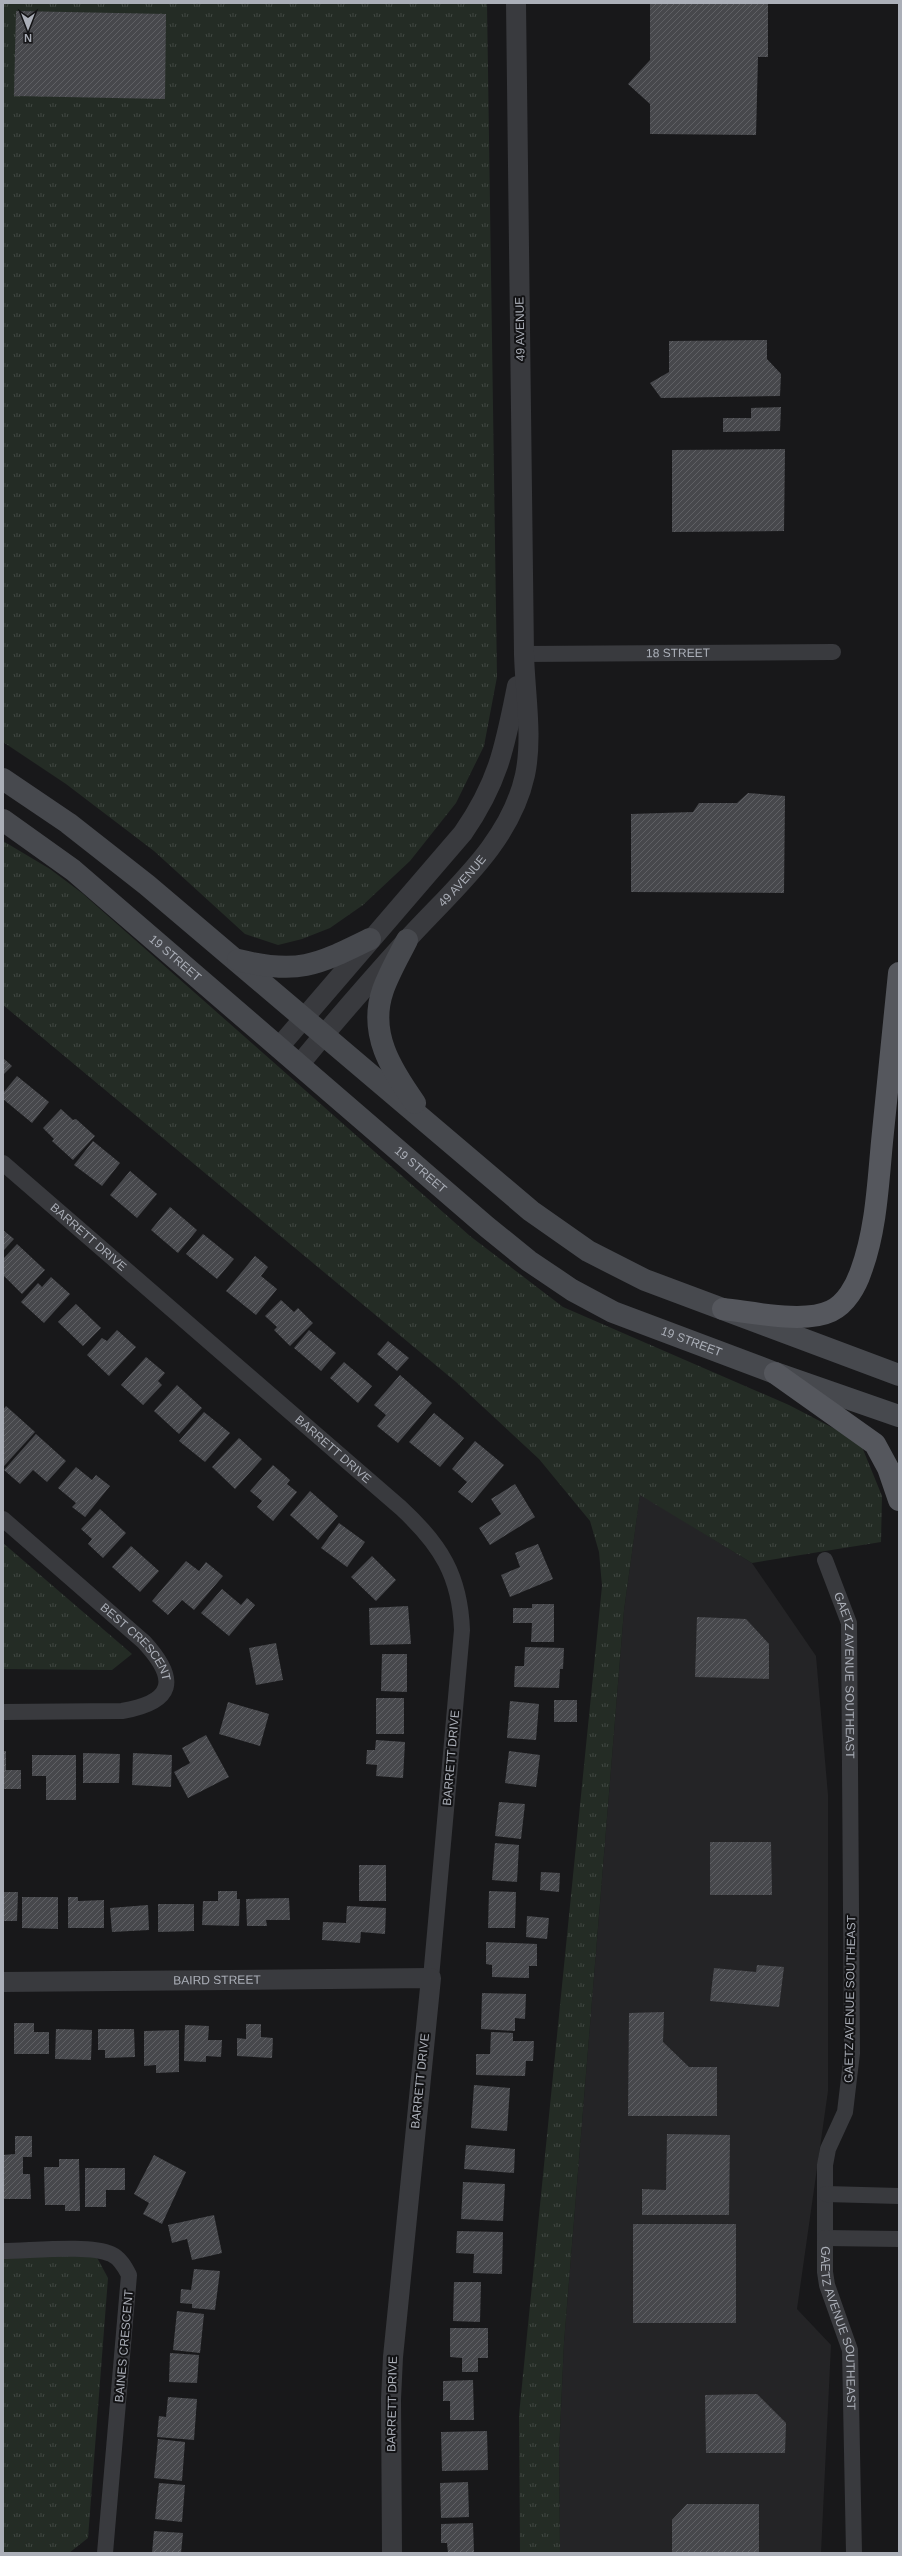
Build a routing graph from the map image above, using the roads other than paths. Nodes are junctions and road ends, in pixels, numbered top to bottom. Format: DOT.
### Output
graph roads {
  1 [pos="516,3"];
  2 [pos="833,652"];
  3 [pos="524,654"];
  4 [pos="3,779"];
  5 [pos="3,820"];
  6 [pos="370,940"];
  7 [pos="407,940"];
  8 [pos="235,959"];
  9 [pos="899,973"];
  10 [pos="304,1018"];
  11 [pos="324,1035"];
  12 [pos="279,1047"];
  13 [pos="299,1064"];
  14 [pos="434,1130"];
  15 [pos="3,1163"];
  16 [pos="723,1309"];
  17 [pos="775,1373"];
  18 [pos="899,1375"];
  19 [pos="899,1416"];
  20 [pos="899,1500"];
  21 [pos="3,1519"];
  22 [pos="825,1560"];
  23 [pos="3,1712"];
  24 [pos="431,1978"];
  25 [pos="3,1982"];
  26 [pos="826,2194"];
  27 [pos="899,2196"];
  28 [pos="825,2238"];
  29 [pos="899,2239"];
  30 [pos="3,2251"];
  31 [pos="105,2553"];
  32 [pos="392,2553"];
  33 [pos="854,2553"];
  1 -- 3 [label="street, 49 AVENUE"];
  2 -- 3 [label="street, 18 STREET"];
  3 -- 6 [label="street, 49 AVENUE"];
  3 -- 7 [label="street, 49 AVENUE"];
  4 -- 8 [label="main road"];
  5 -- 12 [label="main road, 19 STREET"];
  6 -- 8 [label="main road"];
  6 -- 10 [label="street, 49 AVENUE"];
  7 -- 11 [label="street, 49 AVENUE"];
  7 -- 14 [label="main road"];
  8 -- 10 [label="main road"];
  9 -- 16 [label="main road"];
  10 -- 11 [label="main road"];
  10 -- 12 [label="street, 49 AVENUE"];
  11 -- 13 [label="street, 49 AVENUE"];
  11 -- 14 [label="main road"];
  12 -- 13 [label="main road, 19 STREET"];
  13 -- 17 [label="main road, 19 STREET"];
  14 -- 16 [label="main road"];
  15 -- 24 [label="street, BARRETT DRIVE"];
  16 -- 18 [label="main road"];
  17 -- 19 [label="main road, 19 STREET"];
  17 -- 20 [label="main road"];
  21 -- 23 [label="street, BEST CRESCENT"];
  22 -- 26 [label="street, GAETZ AVENUE SOUTHEAST"];
  24 -- 25 [label="street, BAIRD STREET"];
  24 -- 32 [label="street, BARRETT DRIVE"];
  26 -- 27 [label="street"];
  26 -- 28 [label="street, GAETZ AVENUE SOUTHEAST"];
  28 -- 29 [label="street"];
  28 -- 33 [label="street, GAETZ AVENUE SOUTHEAST"];
  30 -- 31 [label="street, BAINES CRESCENT"];
}
